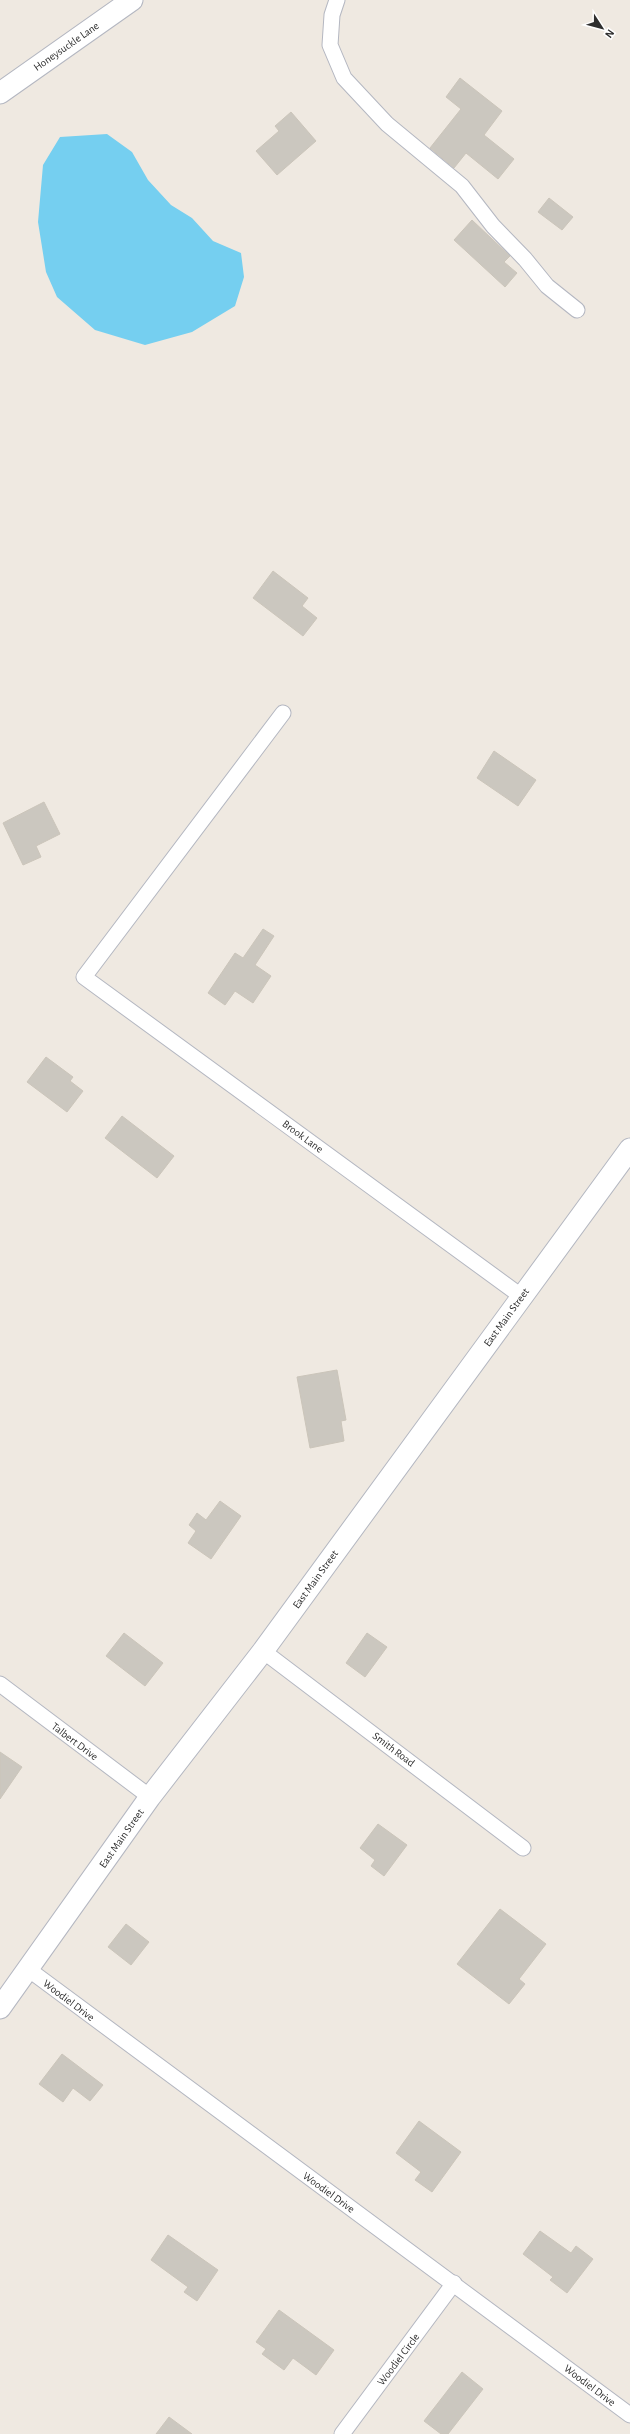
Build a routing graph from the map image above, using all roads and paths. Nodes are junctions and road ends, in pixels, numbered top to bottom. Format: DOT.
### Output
graph roads {
  1 [pos="132,0"];
  2 [pos="337,0"];
  3 [pos="0,93"];
  4 [pos="578,310"];
  5 [pos="283,713"];
  6 [pos="630,1149"];
  7 [pos="521,1296"];
  8 [pos="263,1651"];
  9 [pos="0,1684"];
  10 [pos="150,1797"];
  11 [pos="523,1848"];
  12 [pos="28,1970"];
  13 [pos="0,2008"];
  14 [pos="454,2284"];
  15 [pos="630,2415"];
  16 [pos="342,2434"];
  1 -- 3 [label="street, Honeysuckle Lane"];
  2 -- 4 [label="street"];
  5 -- 7 [label="street, Brook Lane"];
  6 -- 7 [label="street, East Main Street"];
  7 -- 8 [label="street, East Main Street"];
  8 -- 10 [label="street, East Main Street"];
  8 -- 11 [label="street, Smith Road"];
  9 -- 10 [label="street, Talbert Drive"];
  10 -- 12 [label="street, East Main Street"];
  12 -- 13 [label="street, East Main Street"];
  12 -- 14 [label="street, Woodiel Drive"];
  14 -- 15 [label="street, Woodiel Drive"];
  14 -- 16 [label="street, Woodiel Circle"];
}
